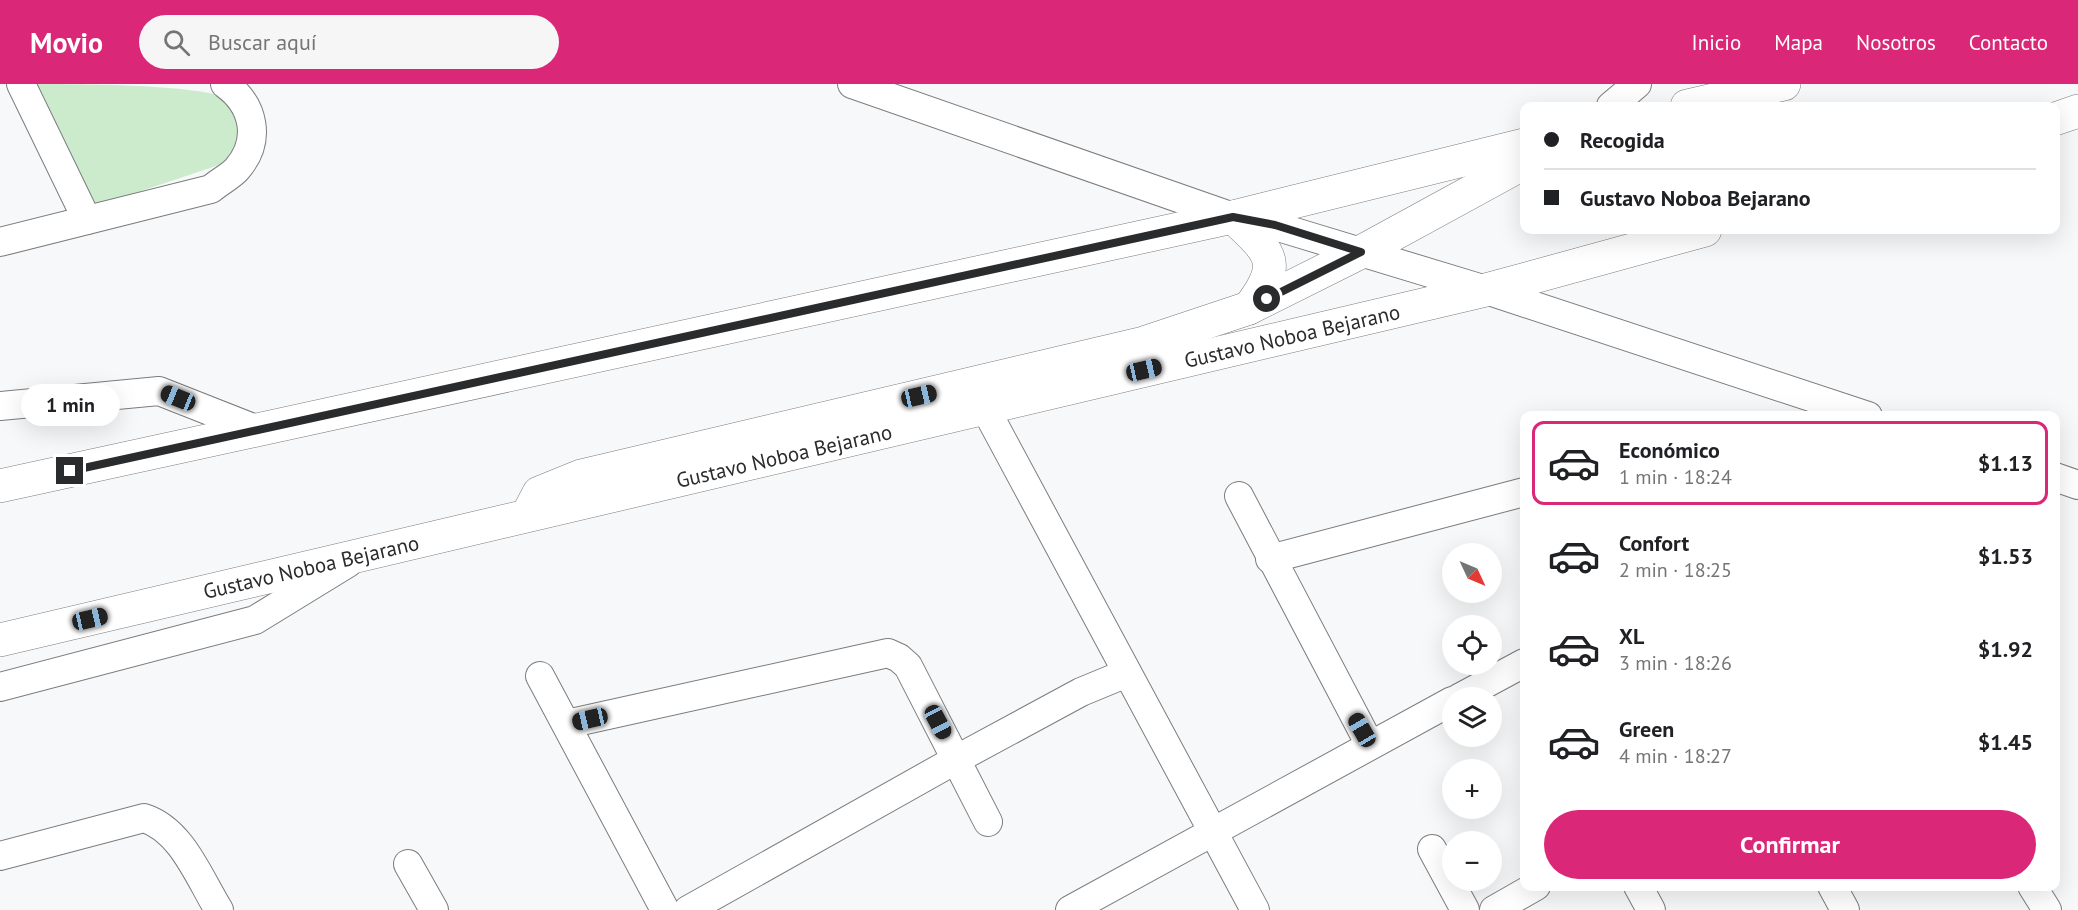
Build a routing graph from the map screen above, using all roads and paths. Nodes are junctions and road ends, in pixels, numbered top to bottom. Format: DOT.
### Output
graph roads {
  1 [pos="21,84"];
  2 [pos="225,84"];
  3 [pos="852,84"];
  4 [pos="1637,84"];
  5 [pos="1784,84"];
  6 [pos="1616,102"];
  7 [pos="1704,102"];
  8 [pos="2078,111"];
  9 [pos="2060,117"];
  10 [pos="1520,146"];
  11 [pos="1520,165"];
  12 [pos="1233,217"];
  13 [pos="87,220"];
  14 [pos="1690,234"];
  15 [pos="0,242"];
  16 [pos="1361,252"];
  17 [pos="1486,290"];
  18 [pos="1249,308"];
  19 [pos="0,406"];
  20 [pos="985,408"];
  21 [pos="1853,411"];
  22 [pos="258,430"];
  23 [pos="2060,479"];
  24 [pos="2078,484"];
  25 [pos="0,486"];
  26 [pos="1520,493"];
  27 [pos="1239,496"];
  28 [pos="528,516"];
  29 [pos="361,555"];
  30 [pos="1270,559"];
  31 [pos="0,640"];
  32 [pos="1520,665"];
  33 [pos="1127,673"];
  34 [pos="540,676"];
  35 [pos="0,687"];
  36 [pos="1479,687"];
  37 [pos="1442,706"];
  38 [pos="567,724"];
  39 [pos="1370,745"];
  40 [pos="957,759"];
  41 [pos="988,822"];
  42 [pos="1213,832"];
  43 [pos="1432,849"];
  44 [pos="0,856"];
  45 [pos="408,864"];
  46 [pos="1527,891"];
  47 [pos="1641,891"];
  48 [pos="1835,891"];
  49 [pos="2035,891"];
  50 [pos="219,910"];
  51 [pos="434,910"];
  52 [pos="665,910"];
  53 [pos="688,910"];
  54 [pos="1070,910"];
  55 [pos="1255,910"];
  56 [pos="1466,910"];
  57 [pos="1494,910"];
  58 [pos="1651,910"];
  59 [pos="1845,910"];
  60 [pos="2047,910"];
  1 -- 13 [label="street"];
  2 -- 13 [label="street"];
  3 -- 12 [label="street"];
  4 -- 6 [label="street"];
  5 -- 7 [label="street"];
  8 -- 9 [label="street"];
  10 -- 12 [label="street"];
  11 -- 16 [label="street"];
  12 -- 16 [label="street"];
  12 -- 18 [label="street"];
  12 -- 22 [label="street"];
  13 -- 15 [label="street"];
  14 -- 17 [label="street, Gustavo Noboa Bejarano"];
  16 -- 17 [label="street"];
  16 -- 18 [label="street"];
  17 -- 20 [label="street, Gustavo Noboa Bejarano"];
  17 -- 21 [label="street"];
  18 -- 28 [label="street"];
  19 -- 22 [label="street"];
  20 -- 28 [label="street, Gustavo Noboa Bejarano"];
  20 -- 33 [label="street"];
  22 -- 25 [label="street"];
  23 -- 24 [label="street"];
  26 -- 30 [label="street"];
  27 -- 30 [label="street"];
  28 -- 29 [label="street, Gustavo Noboa Bejarano"];
  29 -- 31 [label="street, Gustavo Noboa Bejarano"];
  29 -- 35 [label="street"];
  30 -- 39 [label="street"];
  32 -- 36 [label="street"];
  33 -- 40 [label="street"];
  33 -- 42 [label="street"];
  34 -- 38 [label="street"];
  37 -- 39 [label="street"];
  38 -- 40 [label="street"];
  38 -- 52 [label="street"];
  39 -- 42 [label="street"];
  40 -- 41 [label="street"];
  40 -- 53 [label="street"];
  42 -- 54 [label="street"];
  42 -- 55 [label="street"];
  43 -- 56 [label="street"];
  44 -- 50 [label="street"];
  45 -- 51 [label="street"];
  46 -- 57 [label="street"];
  47 -- 58 [label="street"];
  48 -- 59 [label="street"];
  49 -- 60 [label="street"];
}
